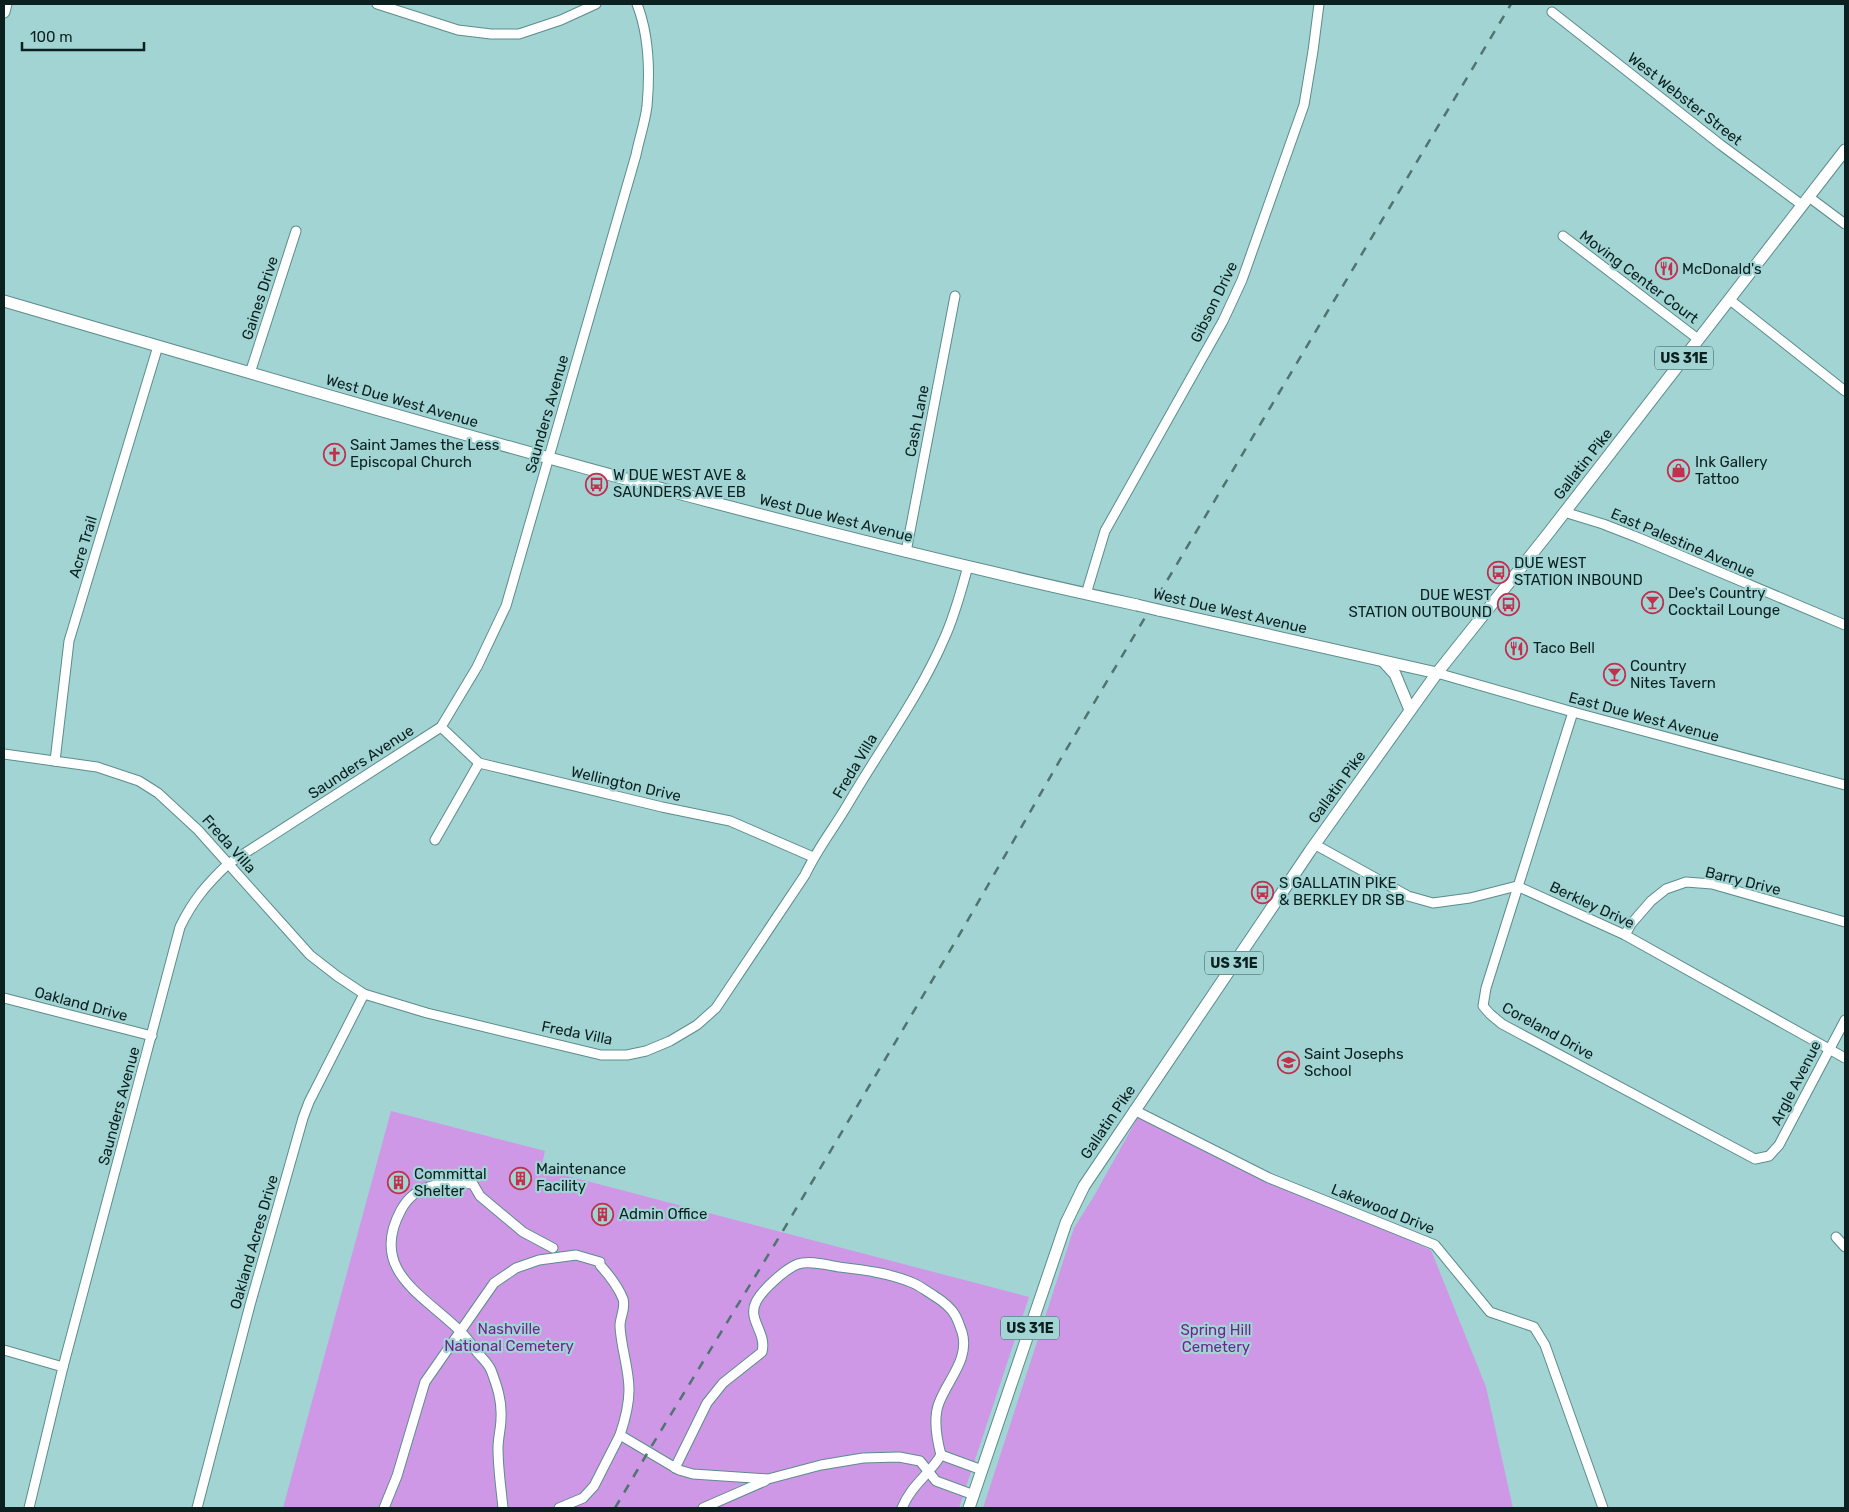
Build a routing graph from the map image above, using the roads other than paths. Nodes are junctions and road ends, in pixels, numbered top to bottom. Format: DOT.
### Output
graph roads {
  1 [pos="6,4"];
  2 [pos="378,4"];
  3 [pos="596,4"];
  4 [pos="637,4"];
  5 [pos="1319,4"];
  6 [pos="4,12"];
  7 [pos="1552,12"];
  8 [pos="1845,150"];
  9 [pos="1806,201"];
  10 [pos="1845,224"];
  11 [pos="296,231"];
  12 [pos="1563,236"];
  13 [pos="955,296"];
  14 [pos="1730,300"];
  15 [pos="4,301"];
  16 [pos="1698,339"];
  17 [pos="158,346"];
  18 [pos="250,373"];
  19 [pos="1845,390"];
  20 [pos="548,459"];
  21 [pos="1564,512"];
  22 [pos="906,552"];
  23 [pos="968,566"];
  24 [pos="1086,594"];
  25 [pos="1845,625"];
  26 [pos="1384,662"];
  27 [pos="1437,673"];
  28 [pos="1410,710"];
  29 [pos="1573,712"];
  30 [pos="441,727"];
  31 [pos="4,754"];
  32 [pos="55,761"];
  33 [pos="479,763"];
  34 [pos="1845,785"];
  35 [pos="435,840"];
  36 [pos="1314,844"];
  37 [pos="813,857"];
  38 [pos="228,864"];
  39 [pos="1517,886"];
  40 [pos="1845,922"];
  41 [pos="1625,935"];
  42 [pos="364,994"];
  43 [pos="4,998"];
  44 [pos="1845,1020"];
  45 [pos="152,1036"];
  46 [pos="1829,1049"];
  47 [pos="1845,1058"];
  48 [pos="1134,1110"];
  49 [pos="1769,1156"];
  50 [pos="1836,1237"];
  51 [pos="1845,1247"];
  52 [pos="553,1248"];
  53 [pos="461,1332"];
  54 [pos="4,1350"];
  55 [pos="64,1367"];
  56 [pos="620,1435"];
  57 [pos="941,1455"];
  58 [pos="675,1468"];
  59 [pos="928,1470"];
  60 [pos="982,1470"];
  61 [pos="768,1479"];
  62 [pos="974,1495"];
  63 [pos="29,1508"];
  64 [pos="196,1508"];
  65 [pos="384,1508"];
  66 [pos="504,1508"];
  67 [pos="559,1508"];
  68 [pos="704,1508"];
  69 [pos="902,1508"];
  70 [pos="969,1508"];
  71 [pos="1603,1508"];
  1 -- 6 [label="main road"];
  2 -- 3 [label="street"];
  4 -- 20 [label="street, Saunders Avenue"];
  5 -- 24 [label="street, Gibson Drive"];
  7 -- 9 [label="street, West Webster Street"];
  8 -- 9 [label="main road, Gallatin Pike / US 31E"];
  9 -- 10 [label="street, West Webster Street"];
  9 -- 14 [label="main road, Gallatin Pike / US 31E"];
  11 -- 18 [label="street, Gaines Drive"];
  12 -- 16 [label="street, Moving Center Court"];
  13 -- 22 [label="street, Cash Lane"];
  14 -- 16 [label="main road, Gallatin Pike / US 31E"];
  14 -- 19 [label="street"];
  15 -- 17 [label="main road, West Due West Avenue"];
  16 -- 21 [label="main road, Gallatin Pike / US 31E"];
  17 -- 18 [label="main road, West Due West Avenue"];
  17 -- 32 [label="street, Acre Trail"];
  18 -- 20 [label="main road, West Due West Avenue"];
  20 -- 22 [label="main road, West Due West Avenue"];
  20 -- 30 [label="street, Saunders Avenue"];
  21 -- 25 [label="street, East Palestine Avenue"];
  21 -- 27 [label="main road, Gallatin Pike / US 31E"];
  22 -- 23 [label="main road, West Due West Avenue"];
  23 -- 24 [label="main road, West Due West Avenue"];
  23 -- 37 [label="street, Freda Villa"];
  24 -- 26 [label="main road, West Due West Avenue, bridge"];
  26 -- 27 [label="main road, West Due West Avenue"];
  26 -- 28 [label="main road"];
  27 -- 28 [label="main road, Gallatin Pike / US 31E"];
  27 -- 29 [label="street, East Due West Avenue"];
  28 -- 36 [label="main road, Gallatin Pike / US 31E"];
  29 -- 34 [label="street, East Due West Avenue"];
  29 -- 39 [label="street, Coreland Drive"];
  30 -- 33 [label="street, Wellington Drive"];
  30 -- 38 [label="street, Saunders Avenue"];
  31 -- 32 [label="street, Freda Villa"];
  32 -- 38 [label="street, Freda Villa"];
  33 -- 35 [label="street"];
  33 -- 37 [label="street, Wellington Drive"];
  36 -- 39 [label="street"];
  36 -- 48 [label="main road, Gallatin Pike / US 31E"];
  37 -- 42 [label="street, Freda Villa"];
  38 -- 42 [label="street, Freda Villa"];
  38 -- 45 [label="street, Saunders Avenue"];
  39 -- 41 [label="street, Berkley Drive"];
  39 -- 49 [label="street, Coreland Drive"];
  40 -- 41 [label="street, Barry Drive"];
  41 -- 46 [label="street, Berkley Drive"];
  42 -- 64 [label="street, Oakland Acres Drive"];
  43 -- 45 [label="street, Oakland Drive"];
  44 -- 46 [label="street, Argle Avenue"];
  45 -- 55 [label="street, Saunders Avenue"];
  46 -- 47 [label="street, Berkley Drive"];
  46 -- 49 [label="street, Argle Avenue"];
  48 -- 60 [label="main road, Gallatin Pike / US 31E"];
  48 -- 71 [label="street, Lakewood Drive"];
  50 -- 51 [label="street"];
  52 -- 53 [label="street"];
  53 -- 56 [label="street"];
  53 -- 65 [label="street"];
  53 -- 66 [label="street"];
  54 -- 55 [label="street"];
  55 -- 63 [label="street, Saunders Avenue"];
  56 -- 58 [label="street"];
  56 -- 67 [label="street"];
  57 -- 58 [label="street"];
  57 -- 59 [label="street"];
  57 -- 60 [label="street"];
  58 -- 61 [label="street"];
  59 -- 61 [label="street"];
  59 -- 62 [label="street"];
  59 -- 69 [label="street"];
  60 -- 62 [label="main road, Gallatin Pike / US 31E"];
  61 -- 68 [label="street"];
  62 -- 70 [label="main road, Gallatin Pike / US 31E"];
}
